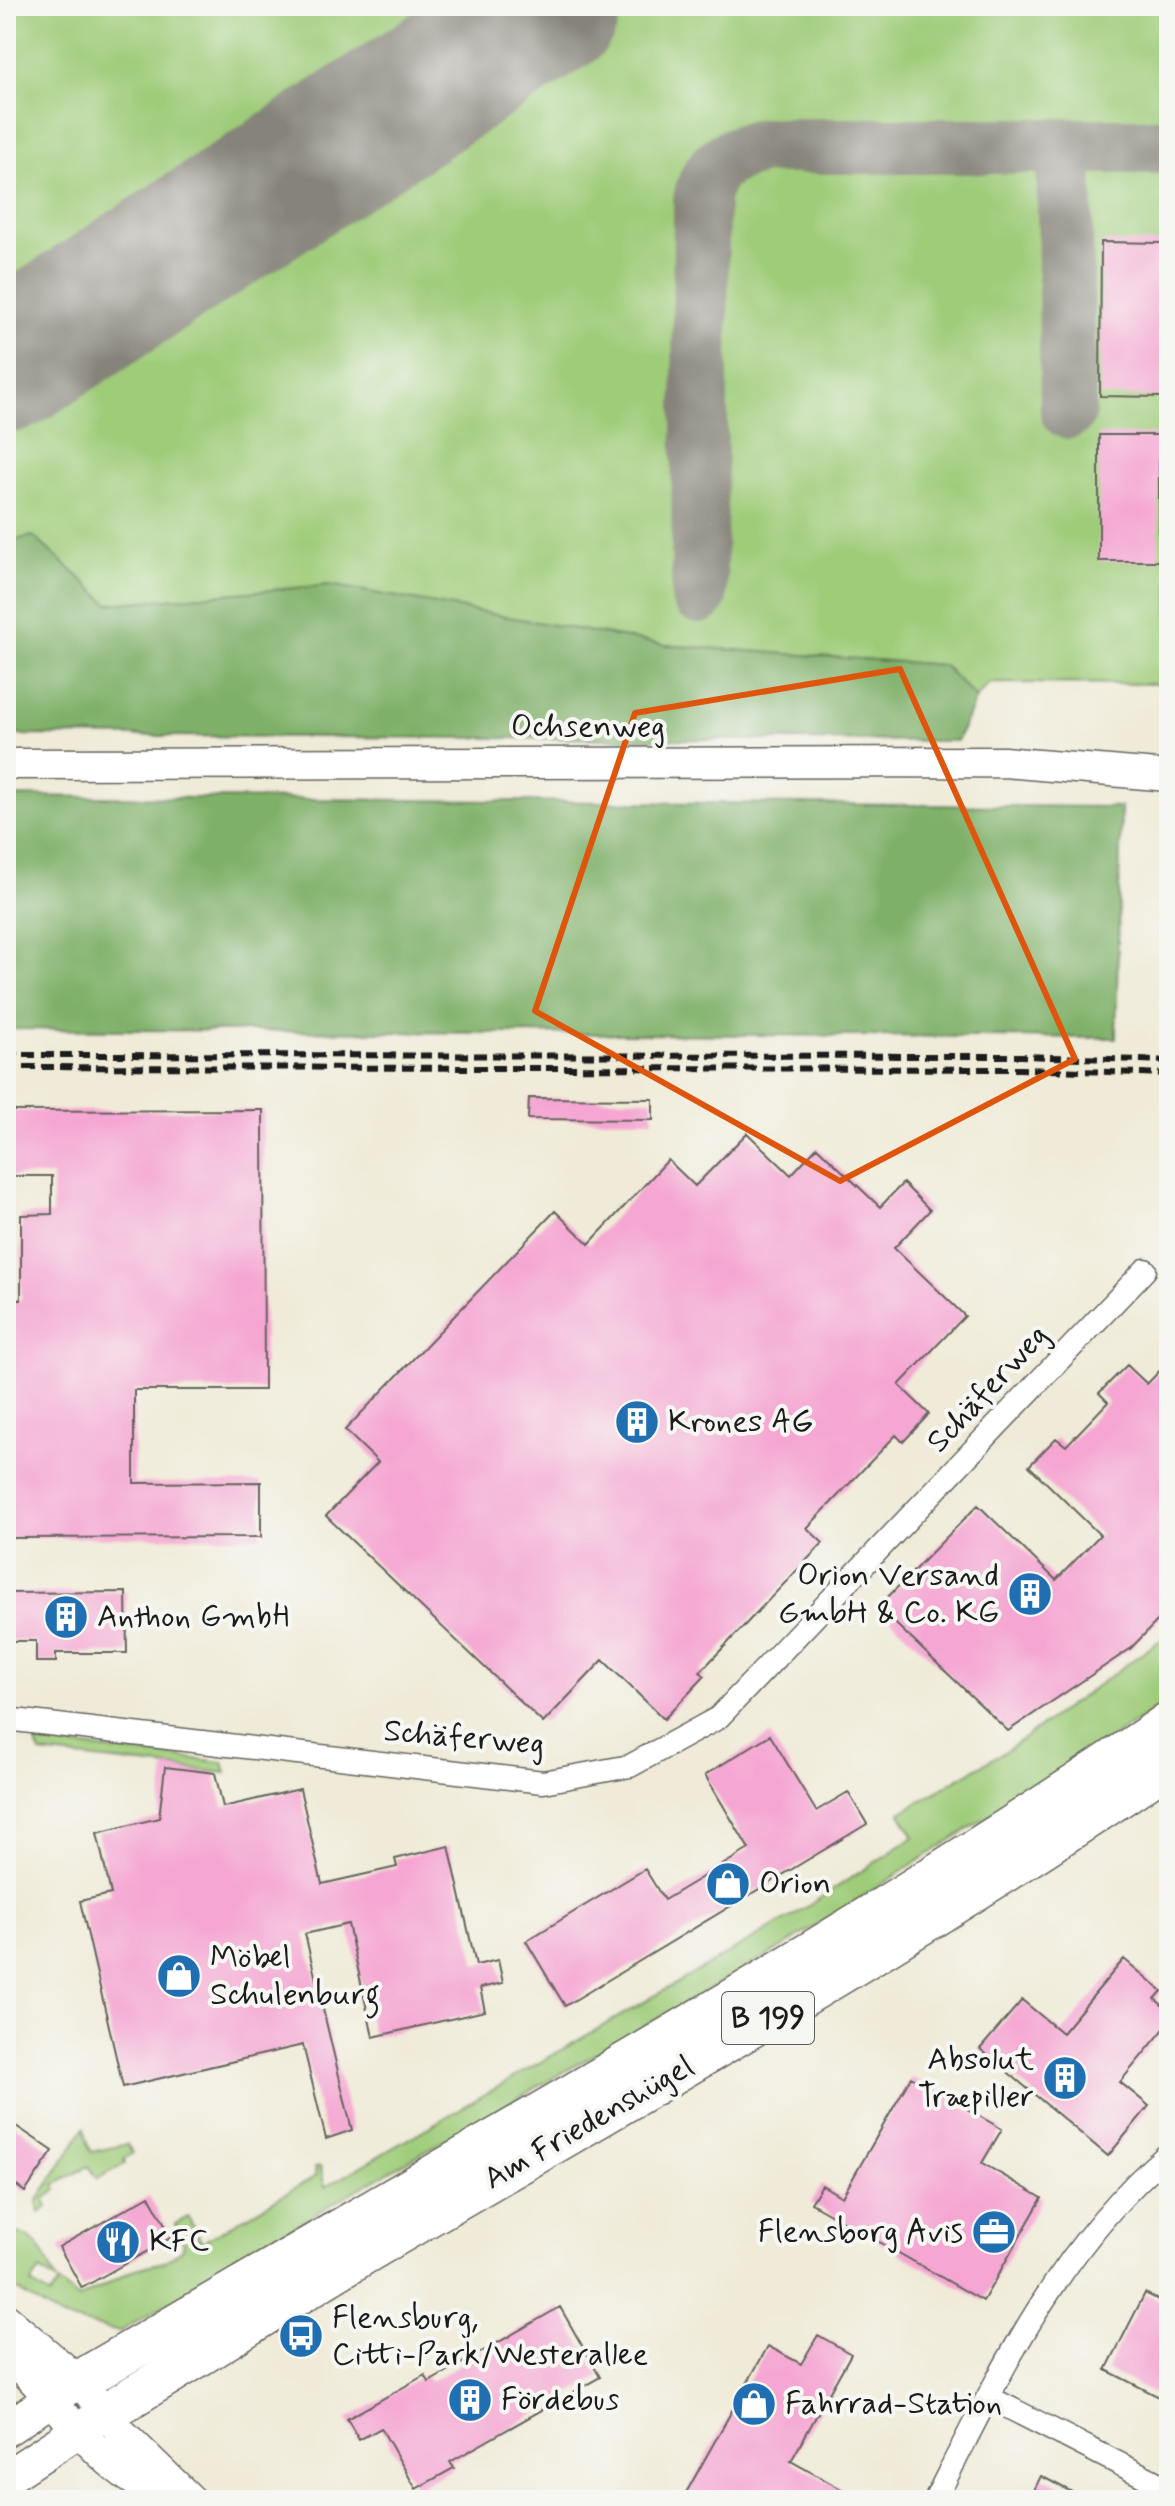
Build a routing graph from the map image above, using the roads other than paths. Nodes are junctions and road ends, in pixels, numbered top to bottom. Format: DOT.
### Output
graph roads {
  1 [pos="6,764"];
  2 [pos="1169,776"];
  3 [pos="1145,1270"];
  4 [pos="6,1719"];
  5 [pos="1169,1722"];
  6 [pos="1169,1764"];
  7 [pos="1169,2153"];
  8 [pos="6,2319"];
  9 [pos="6,2353"];
  10 [pos="66,2390"];
  11 [pos="988,2397"];
  12 [pos="7,2421"];
  13 [pos="91,2422"];
  14 [pos="6,2478"];
  15 [pos="1169,2489"];
  16 [pos="174,2500"];
  17 [pos="191,2500"];
  18 [pos="935,2500"];
  1 -- 2 [label="main road, Ochsenweg"];
  3 -- 4 [label="street, Schäferweg"];
  5 -- 10 [label="highway, Am Friedenshügel / B 199"];
  6 -- 13 [label="highway, Am Friedenshügel / B 199"];
  7 -- 11 [label="street"];
  8 -- 10 [label="main road"];
  9 -- 10 [label="main road"];
  10 -- 12 [label="main road, Am Friedenshügel / B 199"];
  10 -- 13 [label="main road"];
  11 -- 15 [label="street"];
  11 -- 18 [label="street"];
  13 -- 14 [label="main road, Am Friedenshügel / B 199"];
  13 -- 16 [label="main road"];
  13 -- 17 [label="main road"];
}
